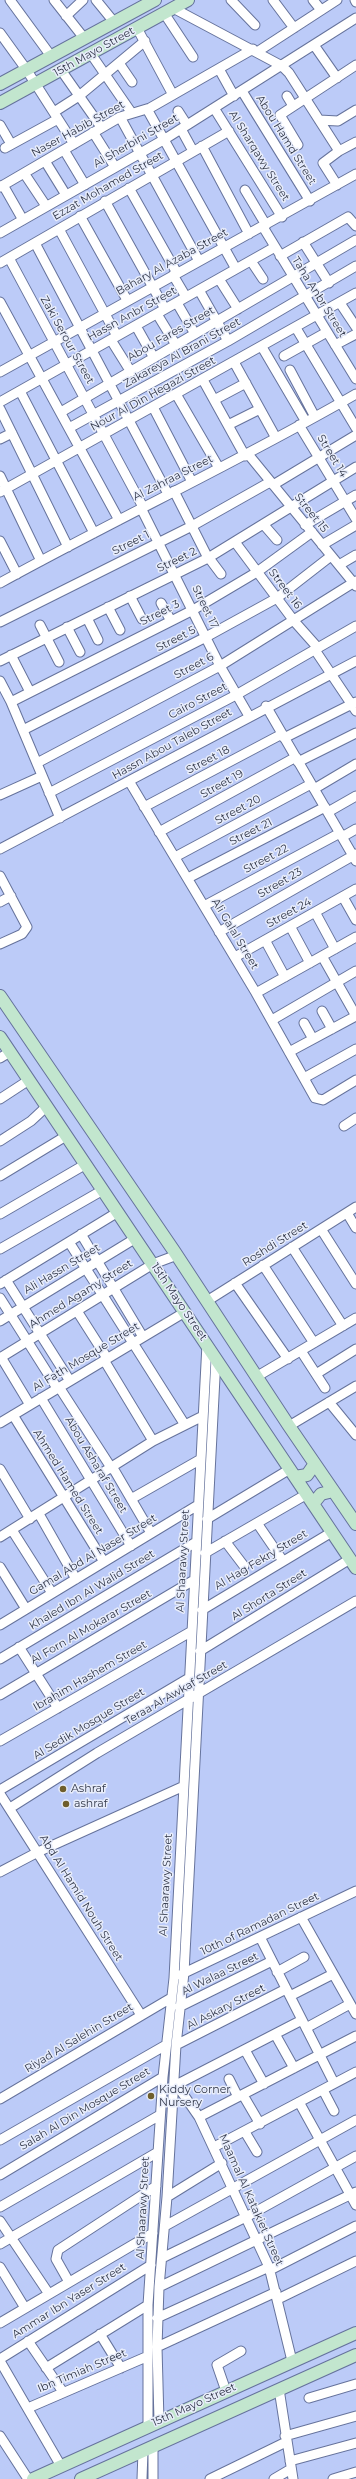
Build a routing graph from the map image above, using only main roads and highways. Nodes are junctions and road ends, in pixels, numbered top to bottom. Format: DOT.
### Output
graph roads {
  1 [pos="154,0"];
  2 [pos="188,0"];
  3 [pos="0,84"];
  4 [pos="0,103"];
  5 [pos="0,996"];
  6 [pos="0,1037"];
  7 [pos="5,1055"];
  8 [pos="314,1465"];
  9 [pos="293,1473"];
  10 [pos="333,1491"];
  11 [pos="310,1499"];
  12 [pos="356,1524"];
  13 [pos="353,1563"];
  14 [pos="356,2333"];
  15 [pos="356,2355"];
  16 [pos="34,2479"];
  17 [pos="82,2479"];
  1 -- 3 [label="main road, 15th Mayo Street"];
  2 -- 4 [label="main road, 15th Mayo Street"];
  5 -- 8 [label="main road"];
  6 -- 7 [label="main road, 15th Mayo Street"];
  7 -- 9 [label="main road, 15th Mayo Street"];
  8 -- 9 [label="main road"];
  8 -- 10 [label="main road"];
  9 -- 11 [label="main road, 15th Mayo Street"];
  10 -- 11 [label="main road"];
  10 -- 12 [label="main road"];
  11 -- 13 [label="main road, 15th Mayo Street"];
  14 -- 16 [label="main road, 15th Mayo Street"];
  15 -- 17 [label="main road, 15th Mayo Street"];
}
